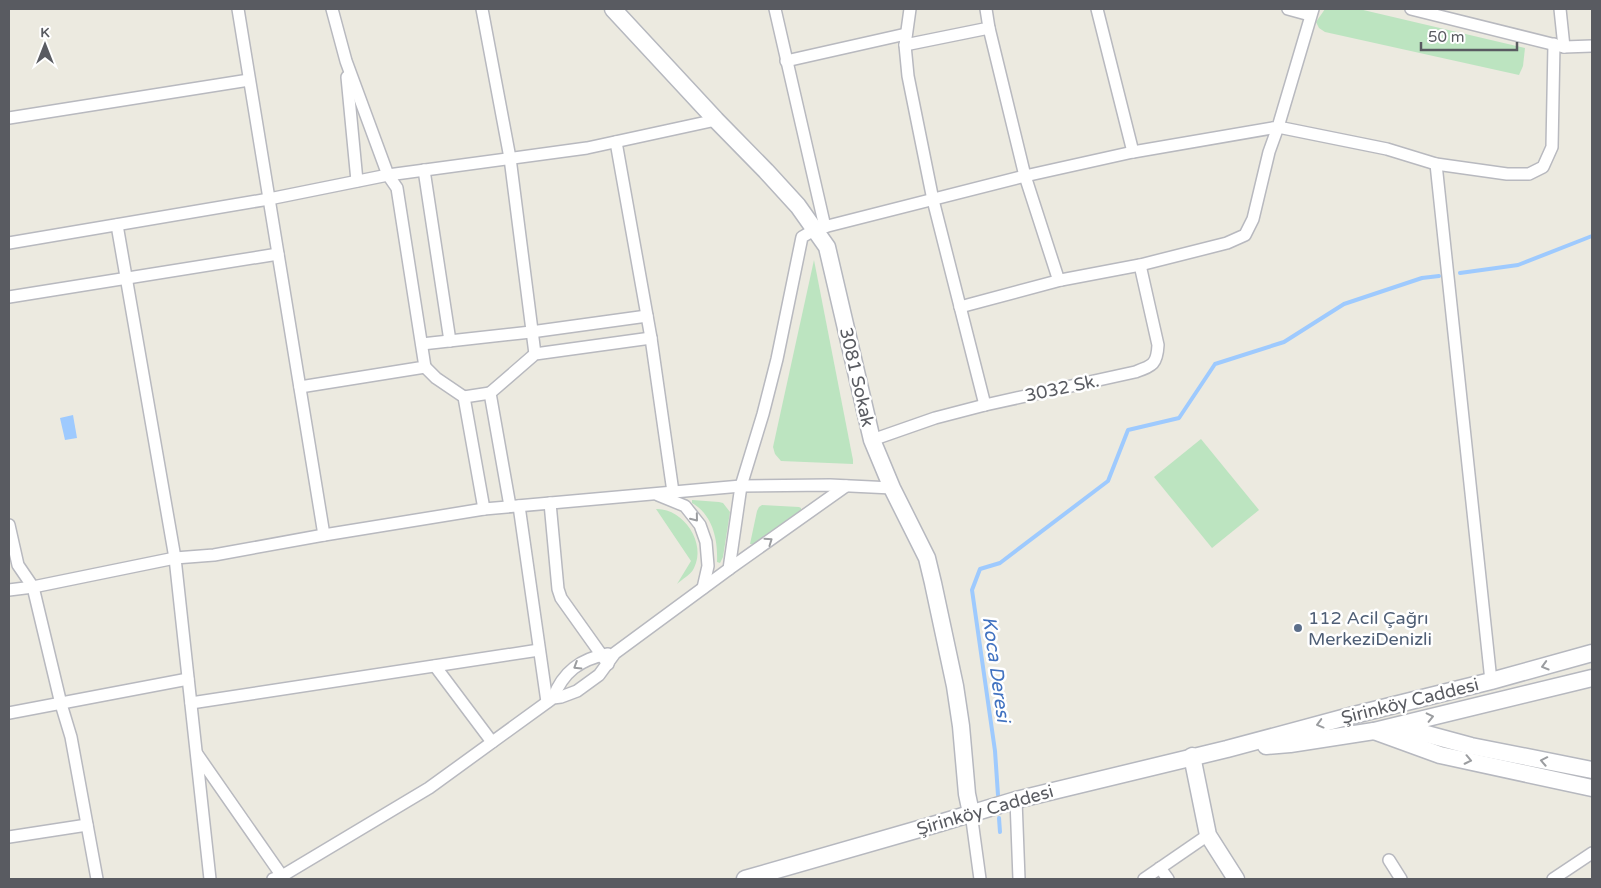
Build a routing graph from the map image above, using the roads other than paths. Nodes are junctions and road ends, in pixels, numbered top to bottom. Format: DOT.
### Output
graph roads {
  1 [pos="238,9"];
  2 [pos="332,9"];
  3 [pos="482,9"];
  4 [pos="613,9"];
  5 [pos="775,9"];
  6 [pos="910,9"];
  7 [pos="986,9"];
  8 [pos="1097,9"];
  9 [pos="1288,9"];
  10 [pos="1411,9"];
  11 [pos="1560,9"];
  12 [pos="1311,12"];
  13 [pos="989,28"];
  14 [pos="906,39"];
  15 [pos="1559,46"];
  16 [pos="1592,46"];
  17 [pos="346,61"];
  18 [pos="786,61"];
  19 [pos="249,80"];
  20 [pos="9,118"];
  21 [pos="716,120"];
  22 [pos="1278,126"];
  23 [pos="616,142"];
  24 [pos="1133,152"];
  25 [pos="510,158"];
  26 [pos="1436,164"];
  27 [pos="424,170"];
  28 [pos="388,175"];
  29 [pos="1025,176"];
  30 [pos="357,181"];
  31 [pos="269,199"];
  32 [pos="933,200"];
  33 [pos="117,224"];
  34 [pos="820,228"];
  35 [pos="9,243"];
  36 [pos="278,254"];
  37 [pos="1140,265"];
  38 [pos="126,279"];
  39 [pos="1061,280"];
  40 [pos="9,298"];
  41 [pos="960,307"];
  42 [pos="647,316"];
  43 [pos="531,332"];
  44 [pos="651,338"];
  45 [pos="450,341"];
  46 [pos="422,344"];
  47 [pos="535,354"];
  48 [pos="425,367"];
  49 [pos="300,387"];
  50 [pos="490,393"];
  51 [pos="464,397"];
  52 [pos="985,405"];
  53 [pos="872,440"];
  54 [pos="741,486"];
  55 [pos="846,486"];
  56 [pos="892,488"];
  57 [pos="673,492"];
  58 [pos="654,494"];
  59 [pos="550,503"];
  60 [pos="514,506"];
  61 [pos="484,509"];
  62 [pos="9,525"];
  63 [pos="324,535"];
  64 [pos="175,558"];
  65 [pos="729,569"];
  66 [pos="33,587"];
  67 [pos="703,588"];
  68 [pos="9,590"];
  69 [pos="540,650"];
  70 [pos="1592,653"];
  71 [pos="605,659"];
  72 [pos="435,666"];
  73 [pos="1592,678"];
  74 [pos="188,679"];
  75 [pos="1491,681"];
  76 [pos="550,700"];
  77 [pos="191,703"];
  78 [pos="61,704"];
  79 [pos="1388,707"];
  80 [pos="1368,712"];
  81 [pos="9,713"];
  82 [pos="1394,726"];
  83 [pos="1374,731"];
  84 [pos="492,742"];
  85 [pos="1227,748"];
  86 [pos="196,753"];
  87 [pos="1192,756"];
  88 [pos="1592,770"];
  89 [pos="1592,788"];
  90 [pos="1016,800"];
  91 [pos="971,813"];
  92 [pos="87,825"];
  93 [pos="1208,835"];
  94 [pos="9,837"];
  95 [pos="1592,853"];
  96 [pos="1389,860"];
  97 [pos="1160,868"];
  98 [pos="278,878"];
  99 [pos="97,879"];
  100 [pos="210,879"];
  101 [pos="746,879"];
  102 [pos="980,879"];
  103 [pos="1018,879"];
  104 [pos="1144,879"];
  105 [pos="1168,879"];
  106 [pos="1236,879"];
  107 [pos="1402,879"];
  108 [pos="1553,879"];
  1 -- 19 [label="street"];
  2 -- 17 [label="street"];
  3 -- 25 [label="street"];
  4 -- 21 [label="main road, 3081 Sokak"];
  5 -- 18 [label="street"];
  6 -- 14 [label="street"];
  7 -- 13 [label="street"];
  8 -- 24 [label="street"];
  9 -- 12 [label="street"];
  10 -- 15 [label="street"];
  11 -- 15 [label="street"];
  12 -- 22 [label="street"];
  13 -- 14 [label="street"];
  13 -- 29 [label="street"];
  14 -- 18 [label="street"];
  14 -- 32 [label="street"];
  15 -- 16 [label="street"];
  15 -- 26 [label="street"];
  17 -- 28 [label="street"];
  17 -- 30 [label="street"];
  18 -- 34 [label="street"];
  19 -- 20 [label="street"];
  19 -- 31 [label="street"];
  21 -- 23 [label="street"];
  21 -- 34 [label="main road, 3081 Sokak"];
  22 -- 24 [label="street"];
  22 -- 26 [label="street"];
  22 -- 37 [label="street"];
  23 -- 25 [label="street"];
  23 -- 42 [label="street"];
  24 -- 29 [label="street"];
  25 -- 27 [label="street"];
  25 -- 43 [label="street"];
  26 -- 75 [label="street"];
  27 -- 28 [label="street"];
  27 -- 45 [label="street"];
  28 -- 30 [label="street"];
  28 -- 46 [label="street"];
  29 -- 32 [label="street"];
  29 -- 39 [label="street"];
  30 -- 31 [label="street"];
  31 -- 33 [label="street"];
  31 -- 36 [label="street"];
  32 -- 34 [label="street"];
  32 -- 41 [label="street"];
  33 -- 35 [label="street"];
  33 -- 38 [label="street"];
  34 -- 53 [label="main road, 3081 Sokak"];
  34 -- 54 [label="street"];
  36 -- 38 [label="street"];
  36 -- 49 [label="street"];
  37 -- 39 [label="street"];
  37 -- 52 [label="street, 3032 Sk."];
  38 -- 40 [label="street"];
  38 -- 64 [label="street"];
  39 -- 41 [label="street"];
  41 -- 52 [label="street"];
  42 -- 43 [label="street"];
  42 -- 44 [label="street"];
  43 -- 45 [label="street"];
  43 -- 47 [label="street"];
  44 -- 47 [label="street"];
  44 -- 57 [label="street"];
  45 -- 46 [label="street"];
  46 -- 48 [label="street"];
  47 -- 50 [label="street"];
  48 -- 49 [label="street"];
  48 -- 51 [label="street"];
  49 -- 63 [label="street"];
  50 -- 51 [label="street"];
  50 -- 60 [label="street"];
  51 -- 61 [label="street"];
  52 -- 53 [label="street, 3032 Sk."];
  53 -- 56 [label="main road, 3081 Sokak"];
  54 -- 55 [label="street"];
  54 -- 57 [label="street"];
  54 -- 65 [label="street"];
  55 -- 56 [label="street"];
  65 -- 55 [label="street, one-way"];
  56 -- 91 [label="main road, 3081 Sokak"];
  57 -- 58 [label="street"];
  58 -- 59 [label="street"];
  58 -- 67 [label="street, one-way"];
  59 -- 60 [label="street"];
  59 -- 71 [label="street"];
  60 -- 61 [label="street"];
  60 -- 69 [label="street"];
  61 -- 63 [label="street"];
  62 -- 66 [label="street"];
  63 -- 64 [label="street"];
  64 -- 66 [label="street"];
  64 -- 74 [label="street"];
  65 -- 67 [label="street"];
  66 -- 68 [label="street"];
  66 -- 78 [label="street"];
  67 -- 71 [label="street"];
  69 -- 72 [label="street"];
  69 -- 76 [label="street"];
  70 -- 75 [label="main road, Şirinköy Caddesi, one-way"];
  71 -- 76 [label="street"];
  71 -- 76 [label="street, one-way"];
  72 -- 77 [label="street"];
  72 -- 84 [label="street"];
  82 -- 73 [label="main road, Şirinköy Caddesi, one-way"];
  74 -- 77 [label="street"];
  74 -- 78 [label="street"];
  75 -- 79 [label="main road, Şirinköy Caddesi"];
  76 -- 84 [label="street"];
  77 -- 86 [label="street"];
  78 -- 81 [label="street"];
  78 -- 92 [label="street"];
  79 -- 80 [label="main road, Şirinköy Caddesi"];
  79 -- 82 [label="main road"];
  80 -- 83 [label="main road"];
  80 -- 85 [label="main road, Şirinköy Caddesi, one-way"];
  82 -- 83 [label="main road, Şirinköy Caddesi"];
  88 -- 82 [label="main road, one-way"];
  83 -- 85 [label="main road, Şirinköy Caddesi"];
  83 -- 89 [label="main road, one-way"];
  84 -- 98 [label="street"];
  85 -- 87 [label="main road, Şirinköy Caddesi"];
  86 -- 98 [label="street"];
  86 -- 100 [label="street"];
  87 -- 90 [label="main road, Şirinköy Caddesi"];
  87 -- 93 [label="main road"];
  90 -- 91 [label="main road, Şirinköy Caddesi"];
  90 -- 103 [label="street"];
  91 -- 101 [label="main road, Şirinköy Caddesi"];
  91 -- 102 [label="street"];
  92 -- 94 [label="street"];
  92 -- 99 [label="street"];
  93 -- 97 [label="street"];
  93 -- 106 [label="main road"];
  95 -- 108 [label="street"];
  96 -- 107 [label="street"];
  97 -- 104 [label="street"];
  97 -- 105 [label="street"];
}
